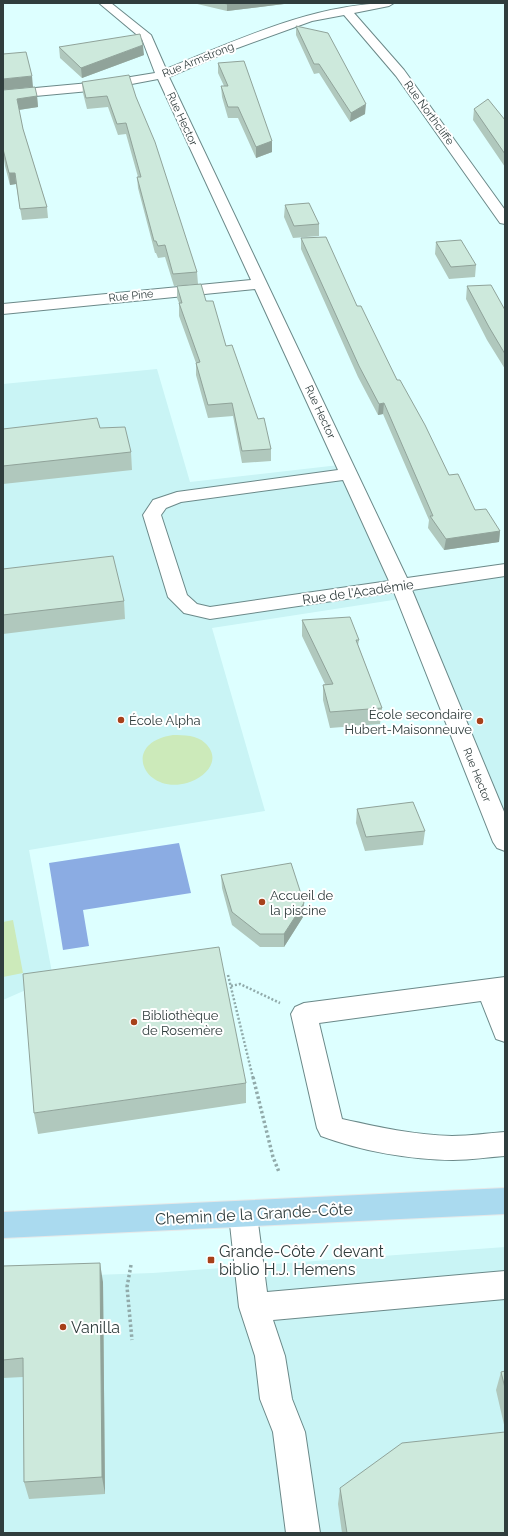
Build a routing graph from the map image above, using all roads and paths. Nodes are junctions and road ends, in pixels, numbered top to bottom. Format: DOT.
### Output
graph roads {
  1 [pos="104,3"];
  2 [pos="389,3"];
  3 [pos="347,11"];
  4 [pos="162,75"];
  5 [pos="3,95"];
  6 [pos="505,220"];
  7 [pos="260,284"];
  8 [pos="3,309"];
  9 [pos="349,474"];
  10 [pos="505,570"];
  11 [pos="401,586"];
  12 [pos="505,842"];
  13 [pos="228,975"];
  14 [pos="231,986"];
  15 [pos="497,988"];
  16 [pos="304,1014"];
  17 [pos="505,1031"];
  18 [pos="505,1144"];
  19 [pos="279,1172"];
  20 [pos="505,1201"];
  21 [pos="243,1215"];
  22 [pos="3,1225"];
  23 [pos="130,1265"];
  24 [pos="505,1285"];
  25 [pos="254,1307"];
  26 [pos="132,1340"];
  27 [pos="302,1533"];
  1 -- 4 [label="street, Rue Hector"];
  2 -- 3 [label="street, Rue Armstrong"];
  3 -- 4 [label="street, Rue Armstrong"];
  3 -- 6 [label="street, Rue Northcliffe"];
  4 -- 5 [label="street, Rue Armstrong"];
  4 -- 7 [label="street, Rue Hector"];
  7 -- 8 [label="street, Rue Pine"];
  7 -- 9 [label="street, Rue Hector"];
  9 -- 11 [label="street, Rue Hector"];
  9 -- 11 [label="street, Rue de l'Académie"];
  10 -- 11 [label="street, Rue de l'Académie"];
  11 -- 12 [label="street, Rue Hector"];
  13 -- 14 [label="path"];
  14 -- 16 [label="path"];
  14 -- 19 [label="path"];
  15 -- 16 [label="street"];
  15 -- 17 [label="street"];
  16 -- 18 [label="street"];
  20 -- 21 [label="main road, Chemin de la Grande-Côte"];
  21 -- 22 [label="main road, Chemin de la Grande-Côte"];
  21 -- 25 [label="street"];
  23 -- 26 [label="path"];
  24 -- 25 [label="street"];
  25 -- 27 [label="street"];
}
